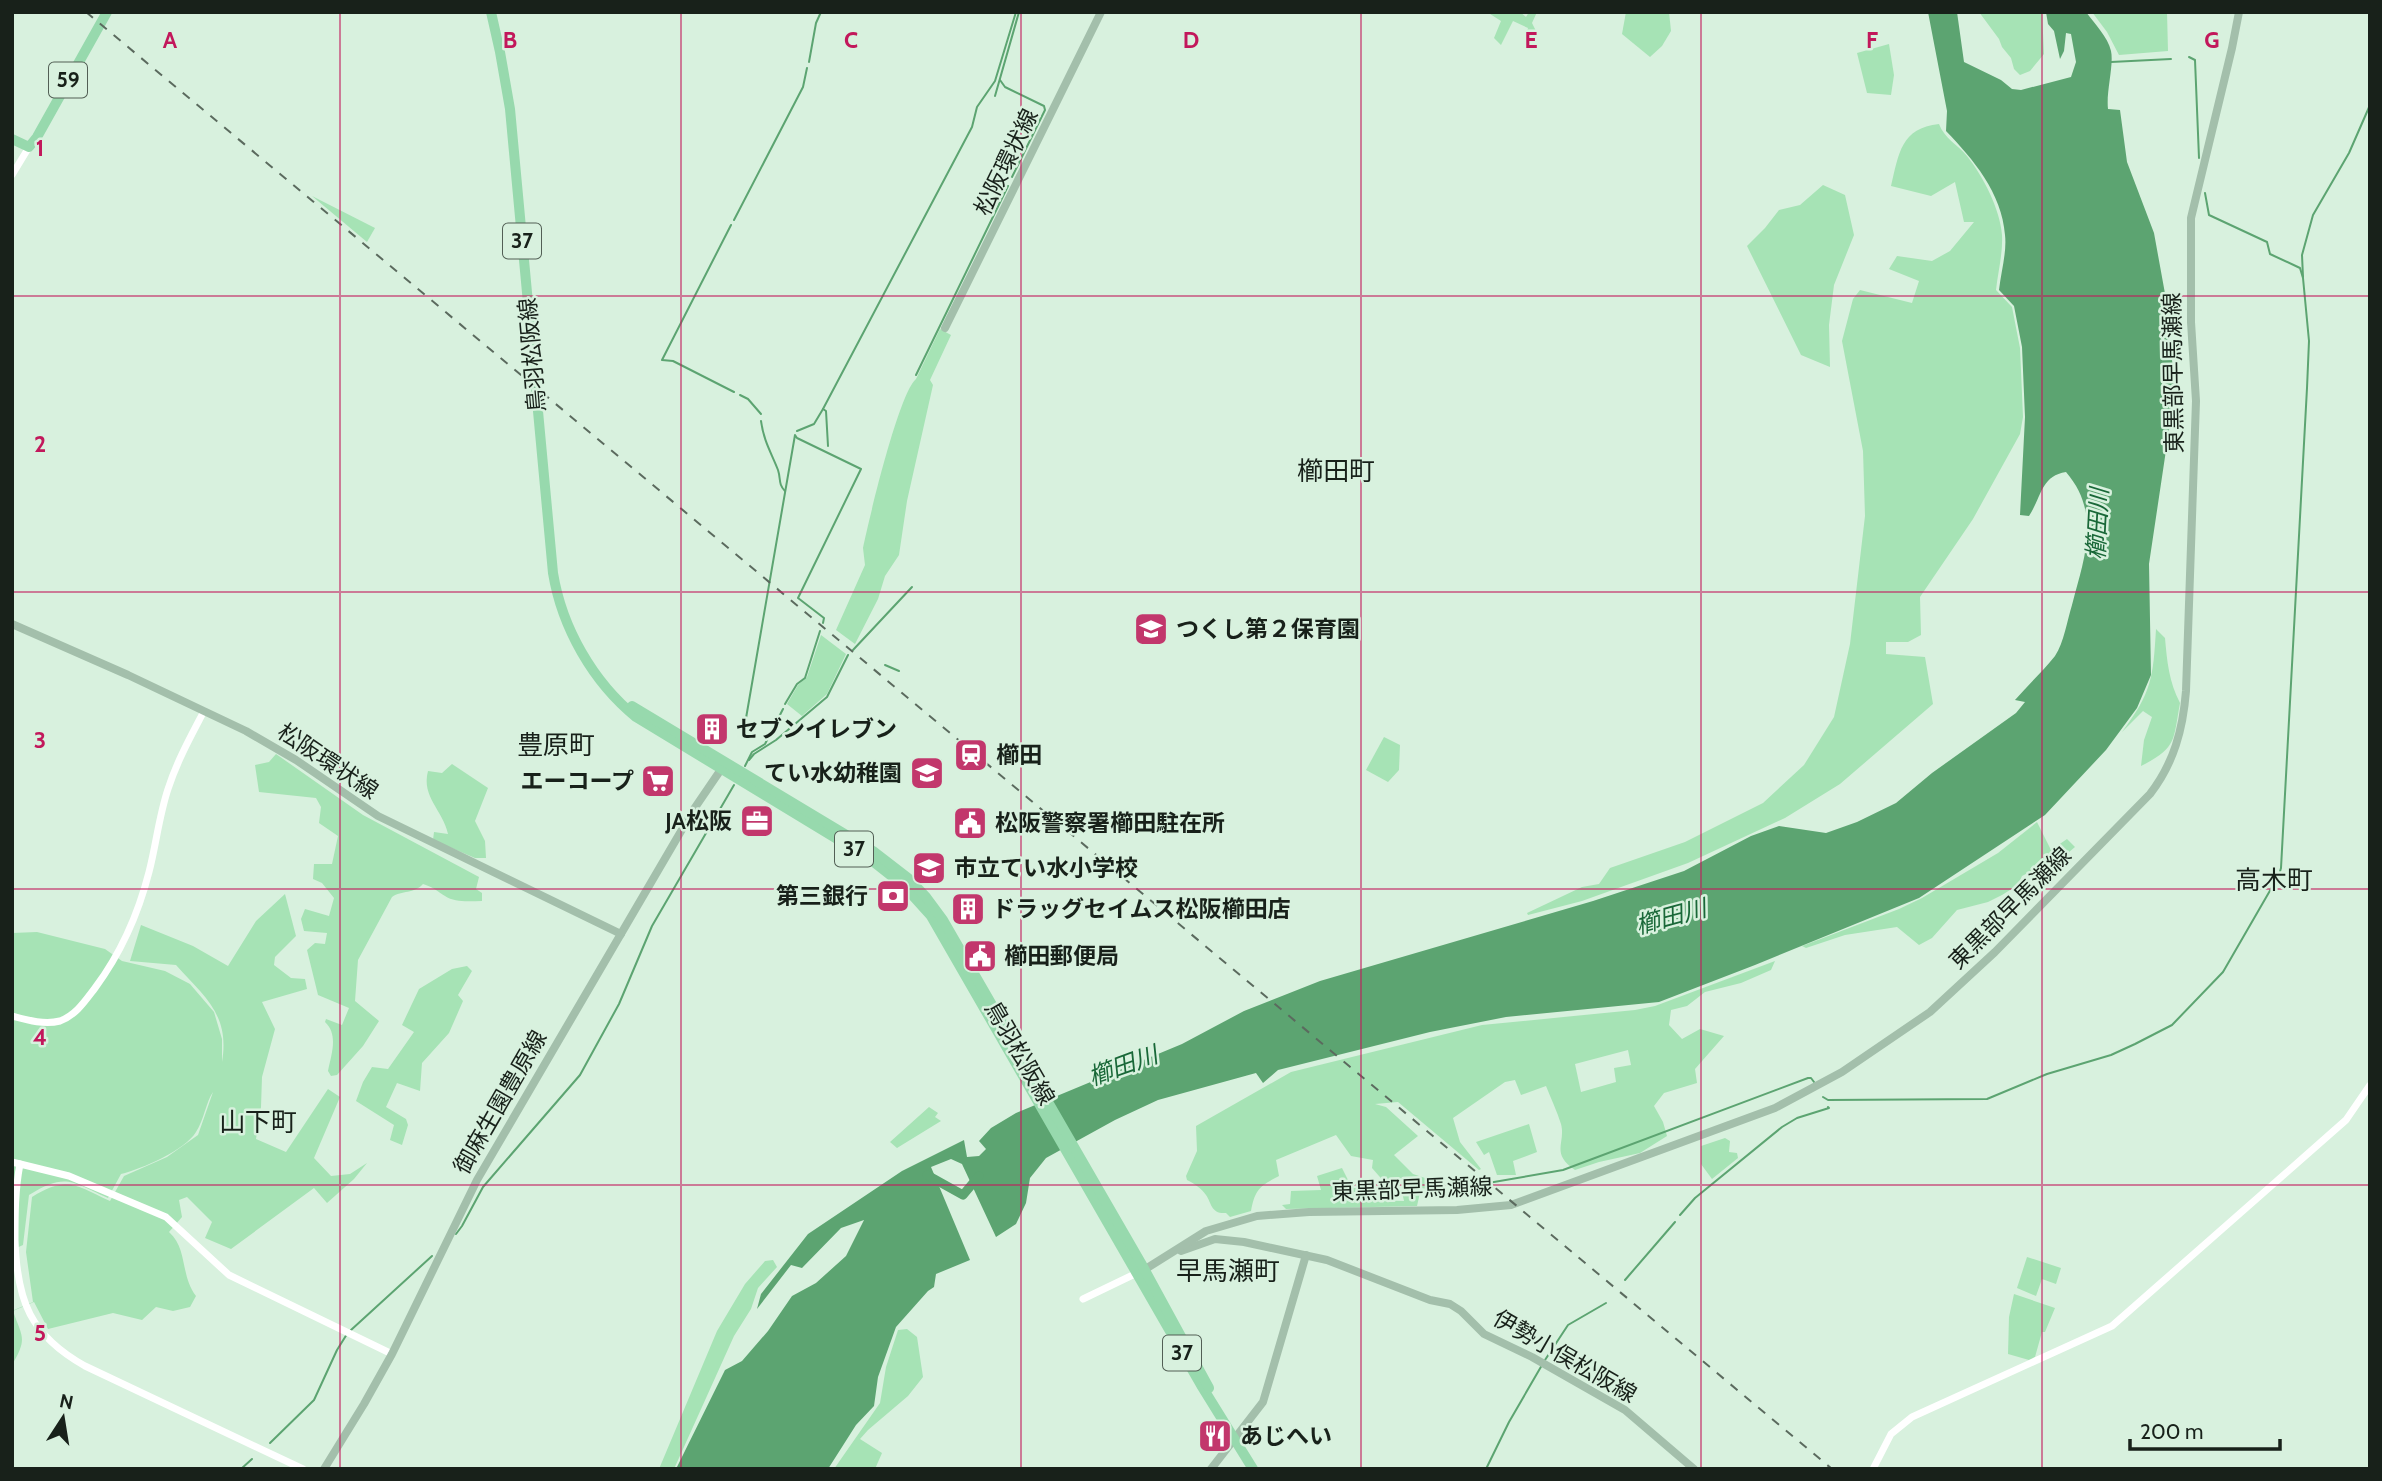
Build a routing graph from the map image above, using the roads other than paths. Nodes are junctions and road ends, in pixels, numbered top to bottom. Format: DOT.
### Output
graph roads {
  1 [pos="107,12"];
  2 [pos="491,12"];
  3 [pos="1101,12"];
  4 [pos="2239,12"];
  5 [pos="12,139"];
  6 [pos="29,146"];
  7 [pos="12,175"];
  8 [pos="946,328"];
  9 [pos="12,624"];
  10 [pos="204,711"];
  11 [pos="723,765"];
  12 [pos="621,934"];
  13 [pos="12,1016"];
  14 [pos="2370,1085"];
  15 [pos="16,1163"];
  16 [pos="1169,1255"];
  17 [pos="1306,1255"];
  18 [pos="1139,1268"];
  19 [pos="1083,1299"];
  20 [pos="392,1354"];
  21 [pos="1234,1438"];
  22 [pos="303,1469"];
  23 [pos="324,1469"];
  24 [pos="1211,1469"];
  25 [pos="1253,1469"];
  26 [pos="1694,1469"];
  27 [pos="1872,1469"];
  1 -- 6 [label="main road, 59"];
  2 -- 11 [label="main road, 鳥羽松阪線 / 37"];
  3 -- 8 [label="main road, 松阪環状線"];
  4 -- 16 [label="main road, 東黒部早馬瀬線"];
  5 -- 6 [label="main road"];
  6 -- 7 [label="street"];
  9 -- 10 [label="main road, 松阪環状線"];
  10 -- 12 [label="main road, 松阪環状線"];
  10 -- 13 [label="street"];
  11 -- 12 [label="main road, 御麻生園豊原線"];
  11 -- 18 [label="main road, 鳥羽松阪線 / 37"];
  12 -- 20 [label="main road, 御麻生園豊原線"];
  14 -- 27 [label="street"];
  15 -- 20 [label="street"];
  15 -- 22 [label="street"];
  16 -- 17 [label="main road, 伊勢小俣松阪線"];
  16 -- 18 [label="main road, 東黒部早馬瀬線"];
  17 -- 21 [label="main road"];
  17 -- 26 [label="main road, 伊勢小俣松阪線"];
  18 -- 19 [label="street"];
  18 -- 21 [label="main road, 鳥羽松阪線 / 37"];
  20 -- 23 [label="main road, 御麻生園豊原線"];
  21 -- 24 [label="main road"];
  21 -- 25 [label="main road, 鳥羽松阪線 / 37"];
}
